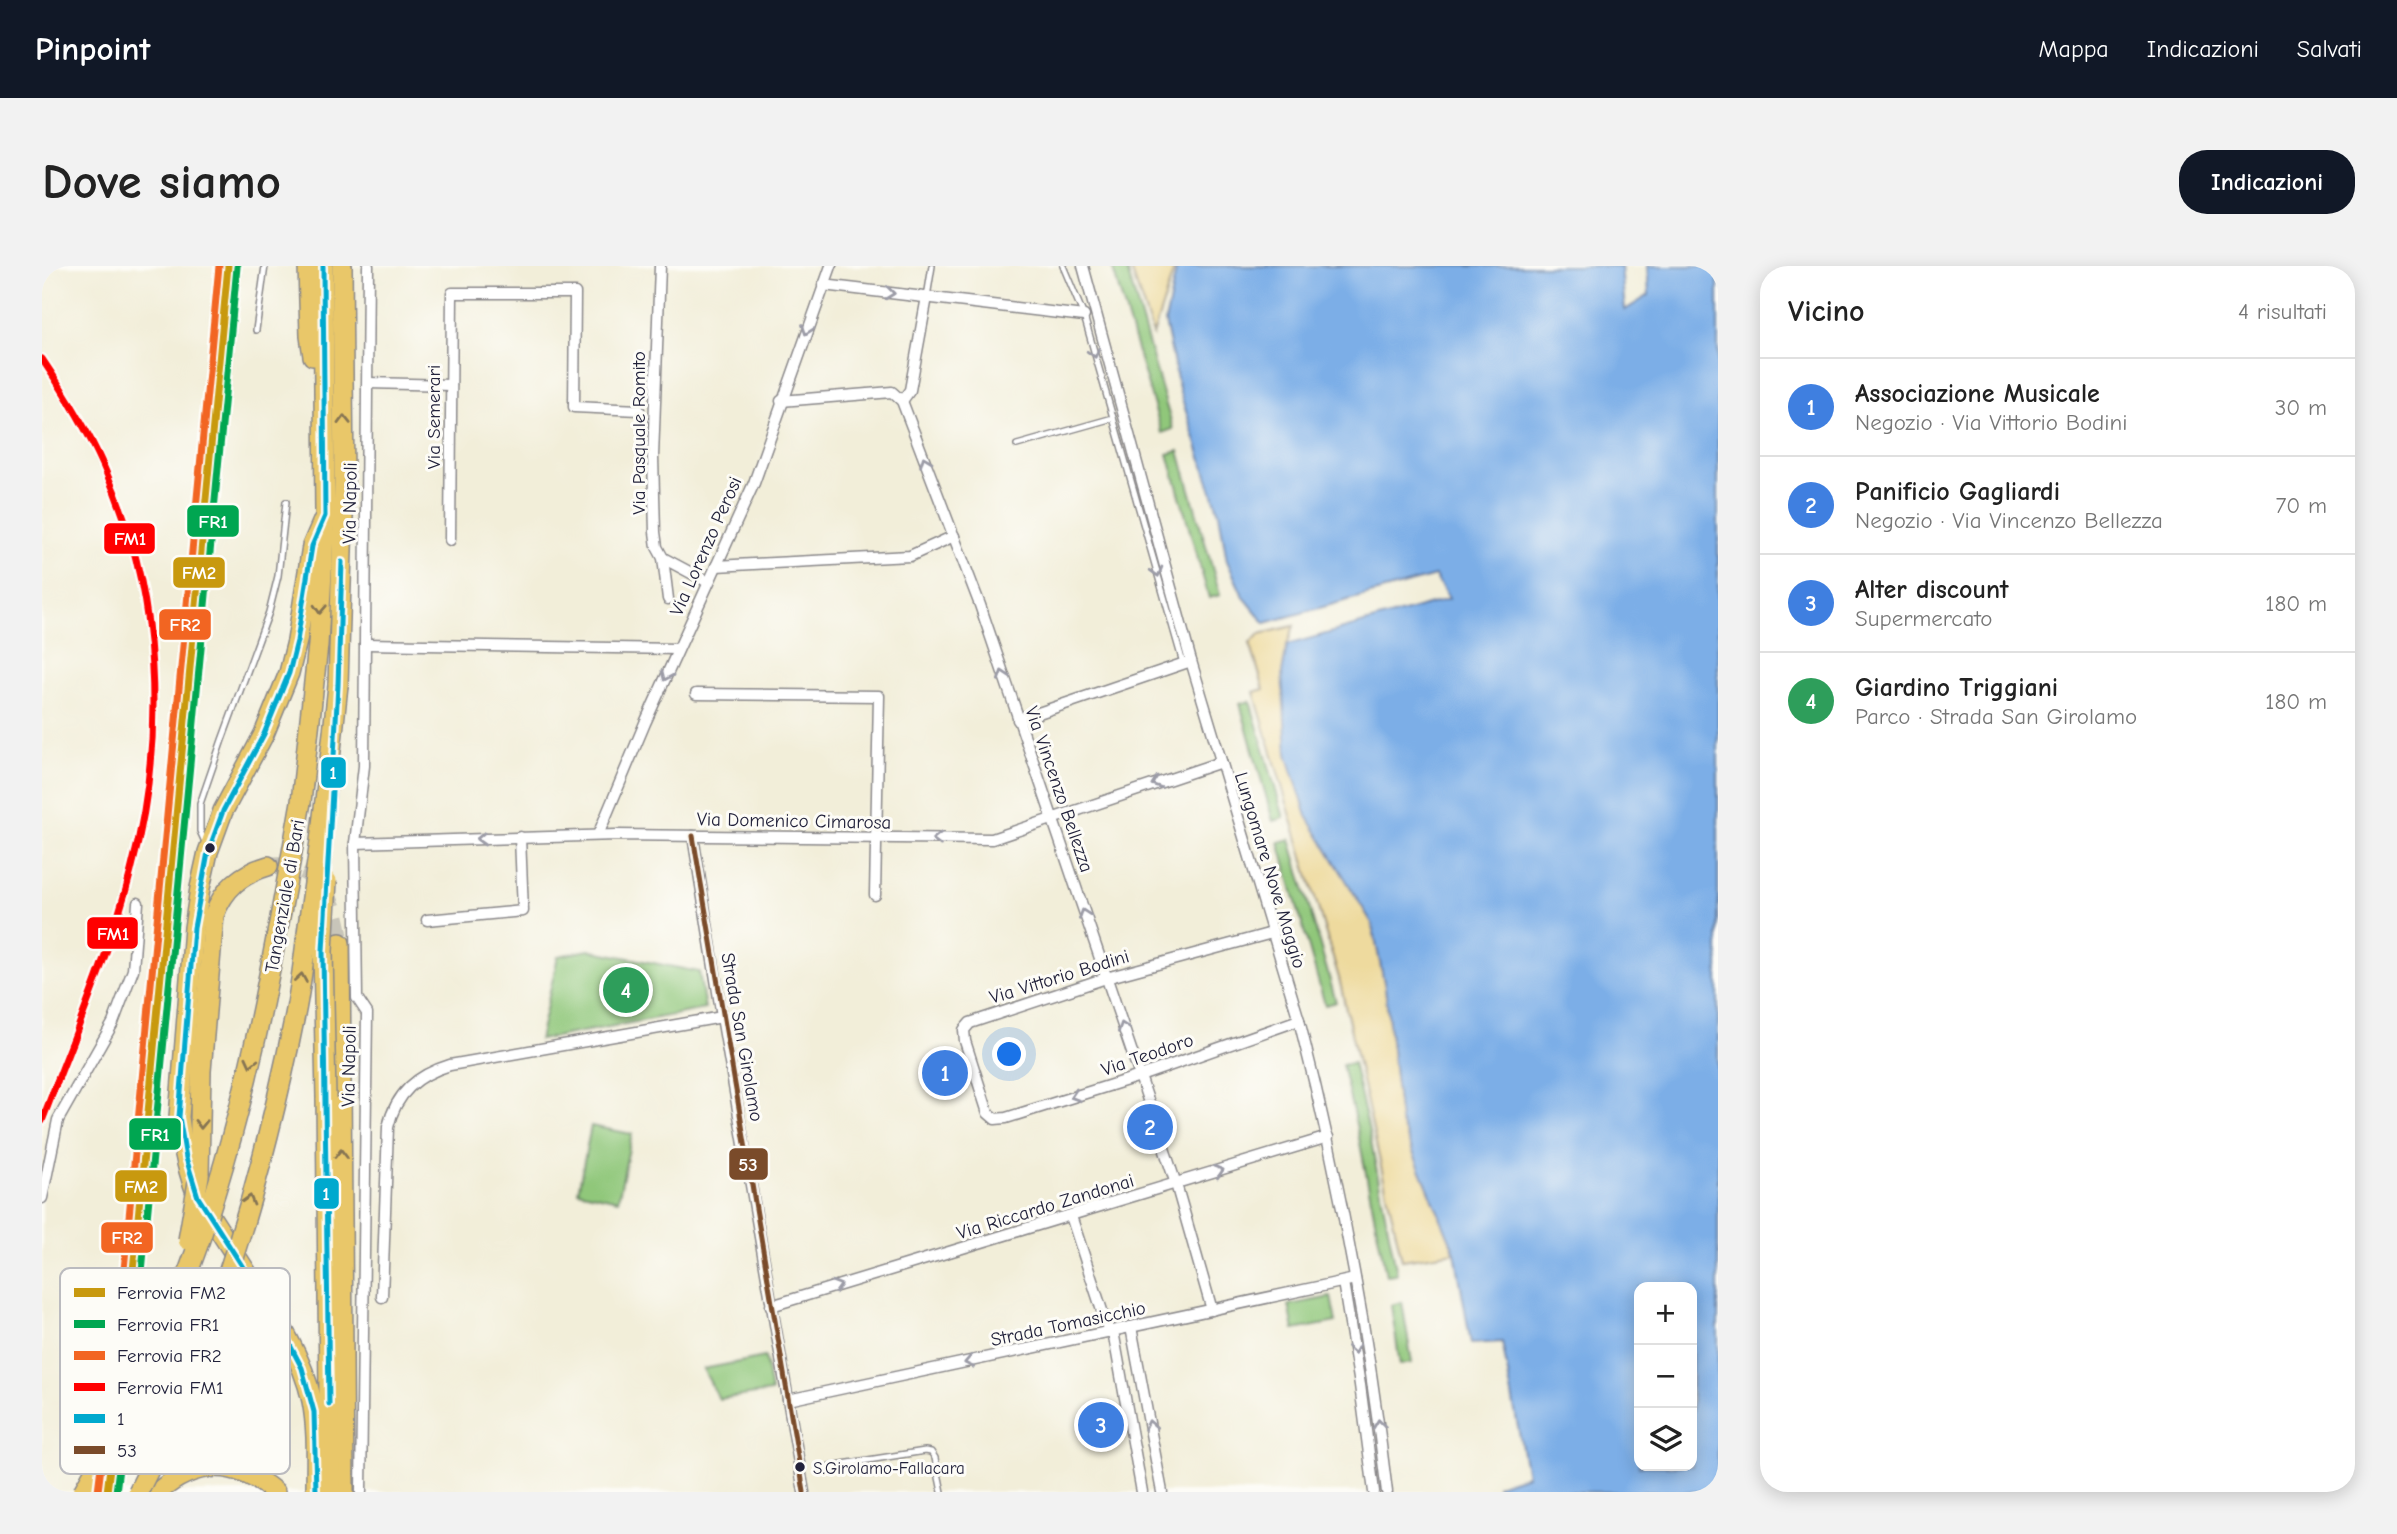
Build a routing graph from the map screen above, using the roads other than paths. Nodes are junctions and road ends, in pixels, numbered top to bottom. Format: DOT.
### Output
graph roads {
  1 [pos="265,266"];
  2 [pos="308,266"];
  3 [pos="323,266"];
  4 [pos="342,266"];
  5 [pos="353,266"];
  6 [pos="368,266"];
  7 [pos="660,266"];
  8 [pos="831,266"];
  9 [pos="932,266"];
  10 [pos="1063,266"];
  11 [pos="1083,266"];
  12 [pos="823,285"];
  13 [pos="927,297"];
  14 [pos="1084,316"];
  15 [pos="256,330"];
  16 [pos="344,378"];
  17 [pos="368,383"];
  18 [pos="451,384"];
  19 [pos="781,401"];
  20 [pos="902,401"];
  21 [pos="639,410"];
  22 [pos="324,418"];
  23 [pos="1113,418"];
  24 [pos="1017,445"];
  25 [pos="286,502"];
  26 [pos="325,516"];
  27 [pos="954,536"];
  28 [pos="450,541"];
  29 [pos="663,558"];
  30 [pos="716,566"];
  31 [pos="708,582"];
  32 [pos="668,599"];
  33 [pos="365,644"];
  34 [pos="678,649"];
  35 [pos="1187,662"];
  36 [pos="338,685"];
  37 [pos="696,694"];
  38 [pos="1018,720"];
  39 [pos="1221,762"];
  40 [pos="1051,818"];
  41 [pos="598,835"];
  42 [pos="693,836"];
  43 [pos="520,837"];
  44 [pos="877,838"];
  45 [pos="355,843"];
  46 [pos="208,852"];
  47 [pos="268,866"];
  48 [pos="875,895"];
  49 [pos="138,903"];
  50 [pos="427,920"];
  51 [pos="1272,933"];
  52 [pos="340,943"];
  53 [pos="1106,978"];
  54 [pos="722,1017"];
  55 [pos="1299,1020"];
  56 [pos="1140,1076"];
  57 [pos="1006,1118"];
  58 [pos="1328,1137"];
  59 [pos="1176,1184"];
  60 [pos="42,1198"];
  61 [pos="1071,1216"];
  62 [pos="180,1268"];
  63 [pos="190,1268"];
  64 [pos="228,1268"];
  65 [pos="245,1268"];
  66 [pos="1355,1279"];
  67 [pos="1343,1282"];
  68 [pos="382,1297"];
  69 [pos="771,1306"];
  70 [pos="1212,1310"];
  71 [pos="1131,1327"];
  72 [pos="1111,1331"];
  73 [pos="290,1340"];
  74 [pos="788,1400"];
  75 [pos="830,1466"];
  76 [pos="93,1474"];
  77 [pos="146,1474"];
  78 [pos="186,1474"];
  79 [pos="249,1474"];
  80 [pos="83,1492"];
  81 [pos="138,1492"];
  82 [pos="158,1492"];
  83 [pos="275,1492"];
  84 [pos="316,1492"];
  85 [pos="330,1492"];
  86 [pos="344,1492"];
  87 [pos="361,1492"];
  88 [pos="804,1492"];
  89 [pos="942,1492"];
  90 [pos="1142,1492"];
  91 [pos="1162,1492"];
  92 [pos="1374,1492"];
  93 [pos="1387,1492"];
  1 -- 15 [label="lane"];
  2 -- 22 [label="highway"];
  3 -- 22 [label="highway, Tangenziale di Bari"];
  4 -- 16 [label="highway, Tangenziale di Bari"];
  5 -- 16 [label="highway"];
  6 -- 17 [label="street, Via Napoli"];
  7 -- 29 [label="street, Via Pasquale Romito"];
  8 -- 12 [label="street, Via Lorenzo Perosi"];
  9 -- 13 [label="lane"];
  10 -- 14 [label="lane"];
  11 -- 35 [label="street, Lungomare Nove Maggio"];
  12 -- 13 [label="street, one-way"];
  12 -- 19 [label="street, Via Lorenzo Perosi, one-way"];
  13 -- 14 [label="street"];
  13 -- 20 [label="street"];
  14 -- 23 [label="lane, one-way"];
  36 -- 16 [label="highway, Tangenziale di Bari, one-way"];
  17 -- 18 [label="street"];
  17 -- 33 [label="street, Via Napoli"];
  18 -- 21 [label="street, Via Semerari"];
  18 -- 28 [label="street, Via Semerari"];
  19 -- 20 [label="street"];
  19 -- 30 [label="street, Via Lorenzo Perosi"];
  27 -- 20 [label="street, Via Vincenzo Bellezza, one-way"];
  22 -- 26 [label="highway, Tangenziale di Bari"];
  23 -- 24 [label="lane"];
  23 -- 35 [label="lane, one-way"];
  25 -- 46 [label="lane"];
  26 -- 46 [label="highway"];
  26 -- 63 [label="highway, Tangenziale di Bari, one-way, bridge"];
  27 -- 30 [label="street"];
  38 -- 27 [label="street, Via Vincenzo Bellezza, one-way"];
  29 -- 31 [label="street"];
  29 -- 32 [label="street, Via Pasquale Romito"];
  30 -- 31 [label="street, Via Lorenzo Perosi"];
  31 -- 34 [label="street, Via Lorenzo Perosi"];
  33 -- 34 [label="street"];
  33 -- 45 [label="street, Via Napoli"];
  34 -- 41 [label="street, Via Lorenzo Perosi, one-way"];
  35 -- 38 [label="street"];
  35 -- 39 [label="street, Lungomare Nove Maggio"];
  64 -- 36 [label="highway, Tangenziale di Bari, one-way, bridge"];
  36 -- 85 [label="highway, bridge"];
  37 -- 44 [label="street"];
  38 -- 40 [label="street, Via Vincenzo Bellezza"];
  39 -- 40 [label="street, Via Domenico Cimarosa, one-way"];
  39 -- 51 [label="street, Lungomare Nove Maggio"];
  40 -- 44 [label="street, Via Domenico Cimarosa, one-way"];
  53 -- 40 [label="street, Via Vincenzo Bellezza, one-way"];
  41 -- 42 [label="street, Via Domenico Cimarosa"];
  41 -- 43 [label="street, Via Domenico Cimarosa"];
  42 -- 44 [label="street, Via Domenico Cimarosa"];
  42 -- 54 [label="street, Strada San Girolamo"];
  43 -- 45 [label="street, Via Domenico Cimarosa, one-way"];
  43 -- 50 [label="street"];
  44 -- 48 [label="street"];
  45 -- 87 [label="street, Via Napoli"];
  46 -- 65 [label="highway"];
  47 -- 62 [label="highway, one-way, bridge"];
  49 -- 60 [label="street"];
  51 -- 53 [label="street, Via Vittorio Bodini"];
  51 -- 55 [label="street, Lungomare Nove Maggio"];
  86 -- 52 [label="highway, one-way"];
  56 -- 53 [label="street, Via Vincenzo Bellezza, one-way"];
  53 -- 57 [label="street, Via Vittorio Bodini"];
  54 -- 68 [label="street"];
  54 -- 69 [label="street, Strada San Girolamo"];
  55 -- 56 [label="street, Via Teodoro"];
  55 -- 58 [label="street, Lungomare Nove Maggio"];
  56 -- 57 [label="street, Via Teodoro, one-way"];
  56 -- 59 [label="street, Via Vincenzo Bellezza"];
  59 -- 58 [label="street, Via Riccardo Zandonai, one-way"];
  58 -- 66 [label="street, Lungomare Nove Maggio"];
  59 -- 61 [label="street, Via Riccardo Zandonai"];
  59 -- 70 [label="street, Via Vincenzo Bellezza"];
  69 -- 61 [label="street, Via Riccardo Zandonai, one-way"];
  61 -- 72 [label="street"];
  66 -- 67 [label="street, Strada Tomasicchio"];
  93 -- 66 [label="street, Lungomare Nove Maggio, one-way"];
  67 -- 70 [label="street, Strada Tomasicchio"];
  67 -- 92 [label="street, one-way"];
  69 -- 74 [label="street, Strada San Girolamo"];
  70 -- 71 [label="street, Strada Tomasicchio"];
  71 -- 72 [label="street, Strada Tomasicchio"];
  91 -- 71 [label="street, one-way"];
  72 -- 74 [label="street, Strada Tomasicchio, one-way"];
  72 -- 90 [label="street"];
  73 -- 84 [label="highway"];
  74 -- 88 [label="street, Strada San Girolamo"];
  75 -- 89 [label="lane"];
  76 -- 80 [label="highway, Tangenziale di Bari, bridge"];
  81 -- 77 [label="highway, Tangenziale di Bari, one-way, bridge"];
  78 -- 82 [label="highway"];
  79 -- 83 [label="highway"];
}
